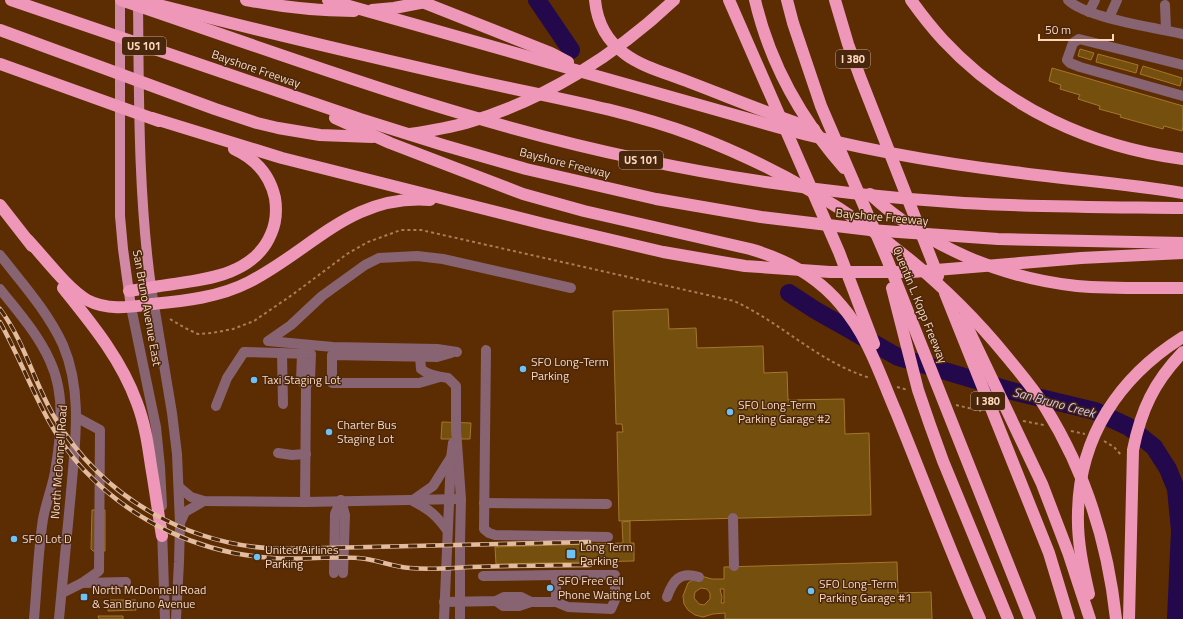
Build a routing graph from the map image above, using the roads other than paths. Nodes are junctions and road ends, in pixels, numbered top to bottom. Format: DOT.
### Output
graph roads {
  1 [pos="11,0"];
  2 [pos="120,0"];
  3 [pos="138,0"];
  4 [pos="246,0"];
  5 [pos="328,0"];
  6 [pos="417,0"];
  7 [pos="432,0"];
  8 [pos="595,0"];
  9 [pos="674,0"];
  10 [pos="729,0"];
  11 [pos="755,0"];
  12 [pos="788,0"];
  13 [pos="835,0"];
  14 [pos="911,0"];
  15 [pos="1068,0"];
  16 [pos="1095,0"];
  17 [pos="1117,0"];
  18 [pos="1165,5"];
  19 [pos="1089,12"];
  20 [pos="1109,18"];
  21 [pos="0,30"];
  22 [pos="1166,30"];
  23 [pos="1183,34"];
  24 [pos="0,35"];
  25 [pos="73,57"];
  26 [pos="0,64"];
  27 [pos="1183,66"];
  28 [pos="590,74"];
  29 [pos="278,91"];
  30 [pos="1183,96"];
  31 [pos="152,118"];
  32 [pos="1183,159"];
  33 [pos="941,162"];
  34 [pos="902,184"];
  35 [pos="1183,193"];
  36 [pos="0,205"];
  37 [pos="1183,208"];
  38 [pos="502,213"];
  39 [pos="28,240"];
  40 [pos="1183,243"];
  41 [pos="1183,253"];
  42 [pos="0,255"];
  43 [pos="887,259"];
  44 [pos="151,287"];
  45 [pos="571,288"];
  46 [pos="1183,288"];
  47 [pos="0,289"];
  48 [pos="128,291"];
  49 [pos="154,304"];
  50 [pos="131,307"];
  51 [pos="1183,336"];
  52 [pos="486,350"];
  53 [pos="1183,352"];
  54 [pos="282,353"];
  55 [pos="420,356"];
  56 [pos="440,377"];
  57 [pos="283,404"];
  58 [pos="216,406"];
  59 [pos="76,417"];
  60 [pos="899,419"];
  61 [pos="456,429"];
  62 [pos="278,453"];
  63 [pos="306,454"];
  64 [pos="451,458"];
  65 [pos="179,487"];
  66 [pos="449,499"];
  67 [pos="461,499"];
  68 [pos="341,500"];
  69 [pos="204,501"];
  70 [pos="413,501"];
  71 [pos="305,502"];
  72 [pos="484,503"];
  73 [pos="607,504"];
  74 [pos="733,518"];
  75 [pos="180,523"];
  76 [pos="447,530"];
  77 [pos="162,536"];
  78 [pos="608,537"];
  79 [pos="734,566"];
  80 [pos="339,573"];
  81 [pos="556,575"];
  82 [pos="483,576"];
  83 [pos="699,577"];
  84 [pos="126,582"];
  85 [pos="82,583"];
  86 [pos="62,593"];
  87 [pos="667,597"];
  88 [pos="460,601"];
  89 [pos="444,602"];
  90 [pos="556,602"];
  91 [pos="34,619"];
  92 [pos="59,619"];
  93 [pos="165,619"];
  94 [pos="176,619"];
  95 [pos="444,619"];
  96 [pos="460,619"];
  97 [pos="980,619"];
  98 [pos="1008,619"];
  99 [pos="1030,619"];
  100 [pos="1069,619"];
  101 [pos="1090,619"];
  102 [pos="1094,619"];
  103 [pos="1116,619"];
  104 [pos="1129,619"];
  1 -- 29 [label="highway, Bayshore Freeway / US 101"];
  2 -- 37 [label="highway, Bayshore Freeway / US 101"];
  2 -- 48 [label="main road, San Bruno Avenue East"];
  3 -- 44 [label="main road, San Bruno Avenue East"];
  3 -- 103 [label="highway"];
  4 -- 7 [label="highway"];
  5 -- 28 [label="highway"];
  6 -- 28 [label="highway"];
  8 -- 33 [label="highway"];
  9 -- 25 [label="highway"];
  10 -- 60 [label="highway"];
  11 -- 46 [label="highway"];
  12 -- 43 [label="highway, Quentin L. Kopp Freeway"];
  13 -- 34 [label="highway, I 380"];
  14 -- 32 [label="highway"];
  15 -- 19 [label="street"];
  16 -- 19 [label="street"];
  17 -- 20 [label="street"];
  18 -- 22 [label="street"];
  19 -- 20 [label="street"];
  20 -- 22 [label="street"];
  21 -- 25 [label="highway"];
  22 -- 23 [label="street"];
  24 -- 25 [label="highway"];
  26 -- 31 [label="highway"];
  27 -- 30 [label="street"];
  28 -- 33 [label="highway"];
  29 -- 40 [label="highway, Bayshore Freeway / US 101"];
  29 -- 60 [label="highway"];
  31 -- 38 [label="highway"];
  31 -- 44 [label="highway"];
  33 -- 35 [label="highway"];
  34 -- 100 [label="highway, I 380"];
  34 -- 101 [label="highway"];
  36 -- 39 [label="highway"];
  38 -- 41 [label="highway"];
  38 -- 49 [label="highway"];
  39 -- 50 [label="highway"];
  39 -- 77 [label="highway"];
  42 -- 59 [label="street, North McDonnell Road"];
  43 -- 98 [label="highway"];
  43 -- 99 [label="highway, Quentin L. Kopp Freeway"];
  44 -- 48 [label="highway"];
  44 -- 49 [label="street, San Bruno Avenue East"];
  45 -- 55 [label="street"];
  47 -- 91 [label="street, North McDonnell Road"];
  48 -- 50 [label="main road, San Bruno Avenue East"];
  49 -- 50 [label="highway"];
  49 -- 65 [label="street, San Bruno Avenue East"];
  50 -- 77 [label="street, San Bruno Avenue East"];
  51 -- 102 [label="highway"];
  52 -- 72 [label="street"];
  53 -- 104 [label="highway"];
  54 -- 57 [label="street"];
  54 -- 58 [label="street"];
  54 -- 63 [label="street"];
  55 -- 56 [label="street"];
  55 -- 56 [label="street"];
  56 -- 61 [label="street"];
  59 -- 85 [label="street"];
  59 -- 86 [label="street, North McDonnell Road"];
  60 -- 97 [label="highway"];
  61 -- 64 [label="street"];
  61 -- 67 [label="street"];
  62 -- 63 [label="street"];
  63 -- 71 [label="street"];
  64 -- 66 [label="street"];
  64 -- 70 [label="street"];
  65 -- 69 [label="street"];
  65 -- 75 [label="street, San Bruno Avenue East"];
  66 -- 67 [label="street"];
  66 -- 70 [label="street"];
  66 -- 76 [label="street"];
  67 -- 88 [label="street"];
  68 -- 70 [label="street"];
  68 -- 71 [label="street"];
  68 -- 80 [label="street"];
  69 -- 71 [label="street"];
  69 -- 75 [label="street"];
  70 -- 76 [label="street"];
  72 -- 73 [label="street"];
  72 -- 78 [label="street"];
  74 -- 79 [label="street"];
  75 -- 94 [label="street, San Bruno Avenue East"];
  76 -- 89 [label="street"];
  77 -- 93 [label="street, San Bruno Avenue East"];
  81 -- 82 [label="street"];
  81 -- 90 [label="street"];
  81 -- 90 [label="street"];
  83 -- 87 [label="street"];
  84 -- 85 [label="street"];
  85 -- 86 [label="street"];
  86 -- 92 [label="street, North McDonnell Road"];
  88 -- 89 [label="street"];
  88 -- 90 [label="street"];
  88 -- 96 [label="street"];
  89 -- 95 [label="street"];
}
